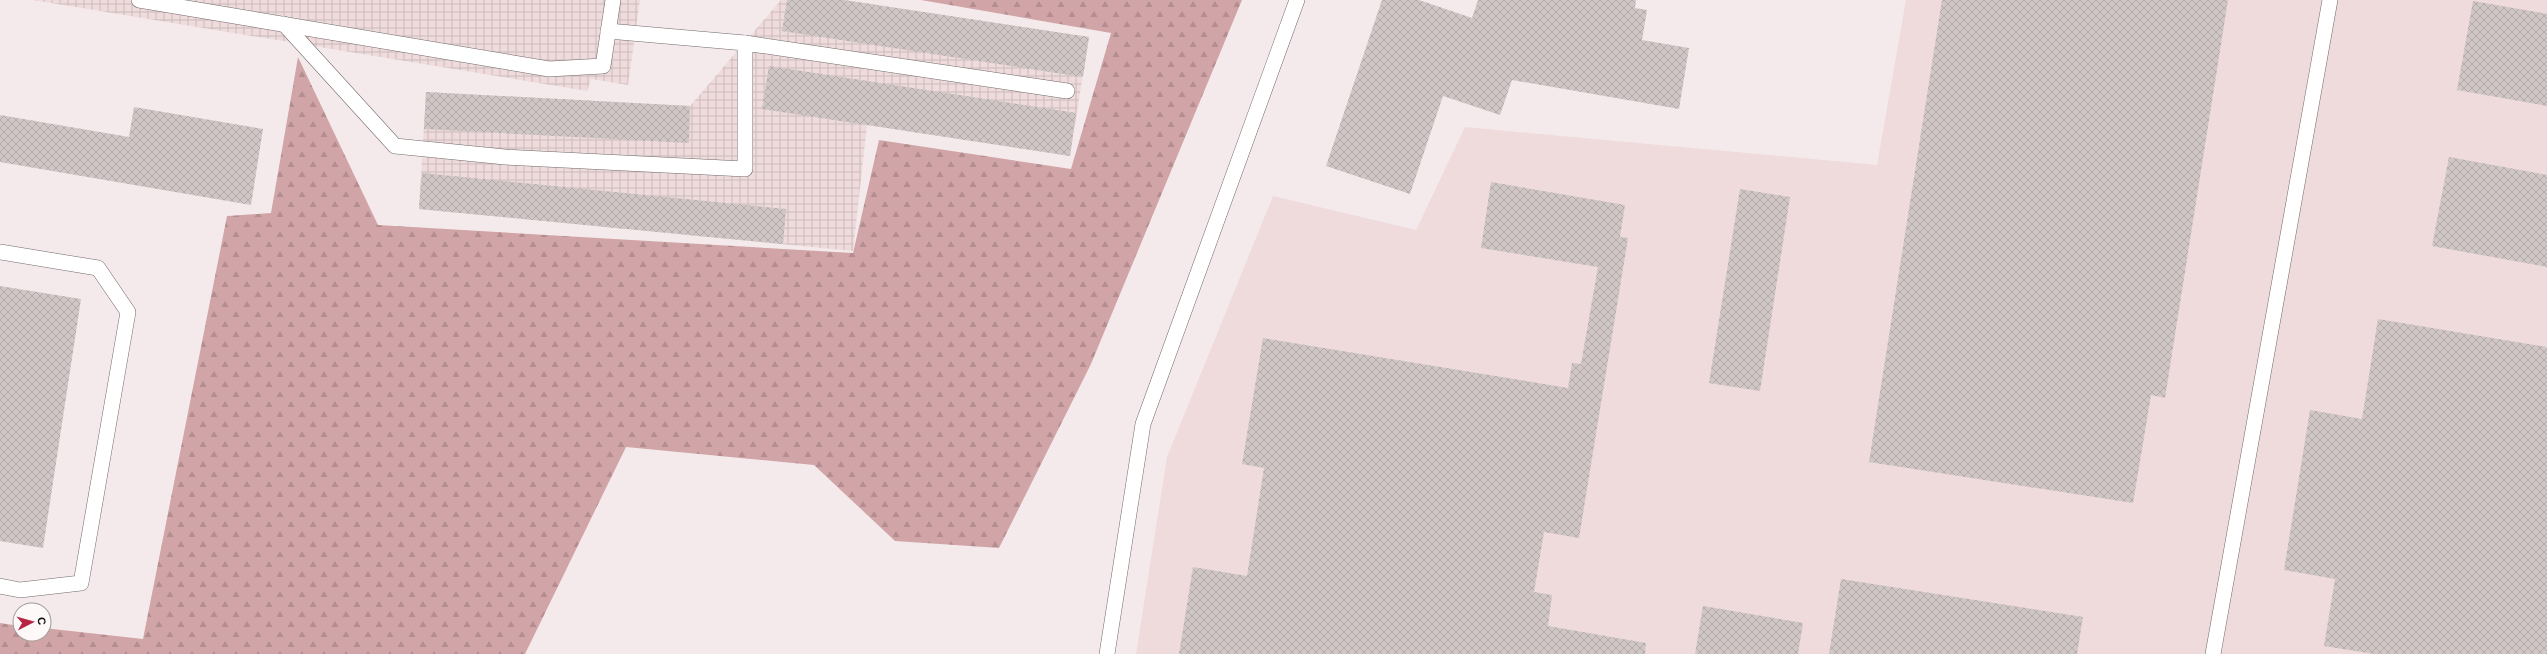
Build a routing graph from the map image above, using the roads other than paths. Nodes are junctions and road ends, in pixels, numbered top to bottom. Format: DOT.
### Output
graph roads {
  1 [pos="139,0"];
  2 [pos="613,0"];
  3 [pos="1297,0"];
  4 [pos="2330,0"];
  5 [pos="284,24"];
  6 [pos="608,31"];
  7 [pos="745,42"];
  8 [pos="1067,92"];
  9 [pos="0,252"];
  10 [pos="0,586"];
  11 [pos="1107,654"];
  12 [pos="2213,654"];
  1 -- 5 [label="lane"];
  2 -- 6 [label="lane"];
  3 -- 11 [label="lane"];
  4 -- 12 [label="lane"];
  5 -- 6 [label="lane"];
  5 -- 7 [label="lane"];
  6 -- 7 [label="lane"];
  7 -- 8 [label="lane"];
  9 -- 10 [label="lane"];
}
